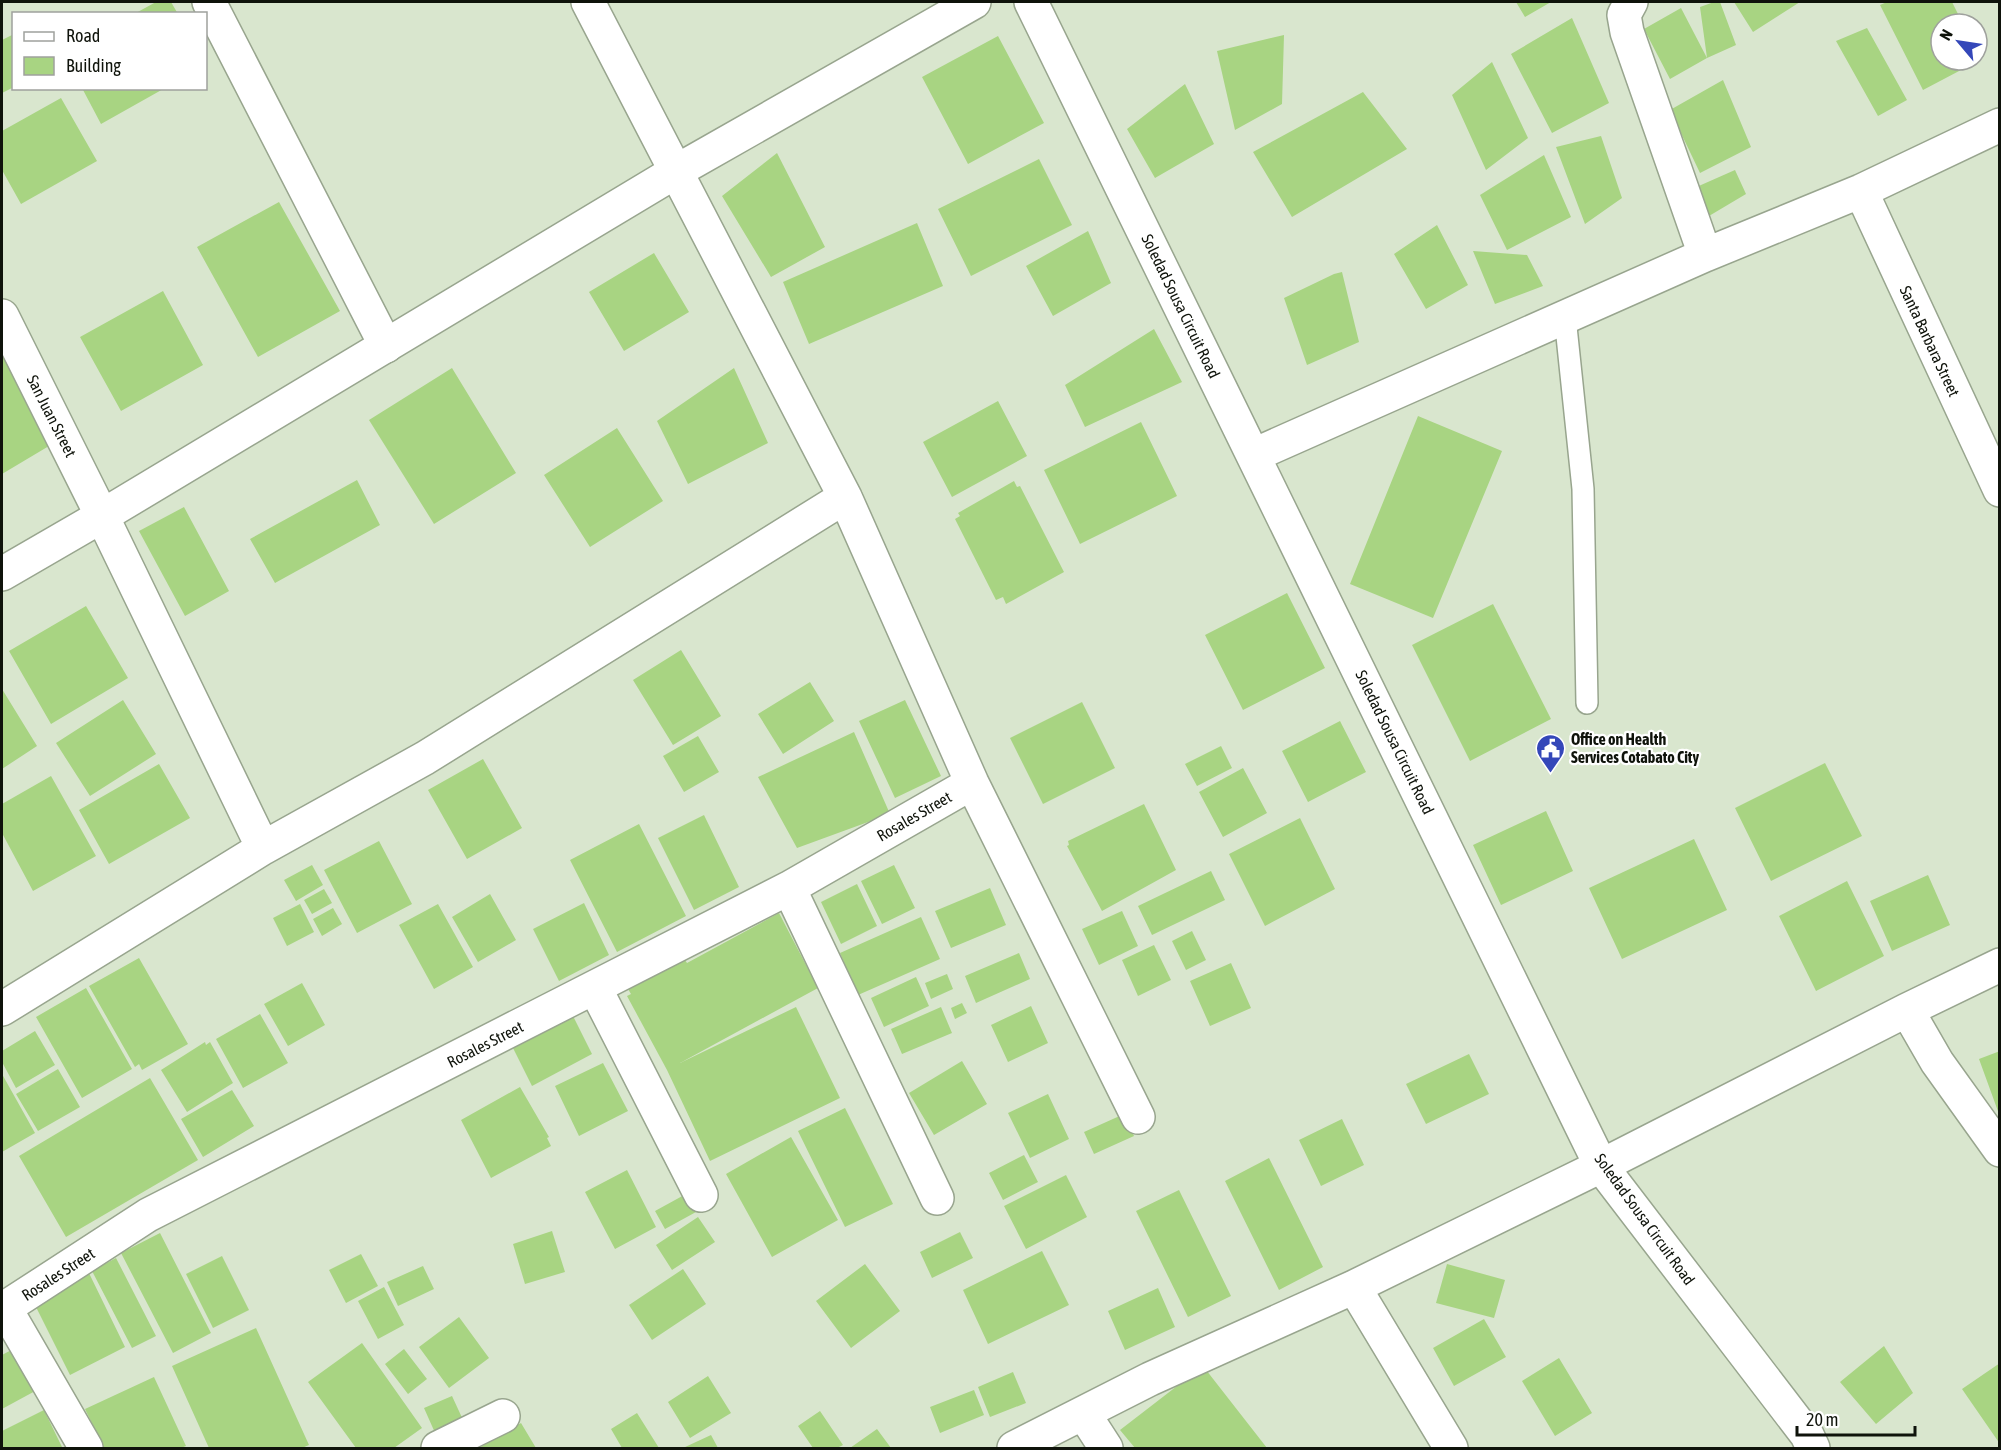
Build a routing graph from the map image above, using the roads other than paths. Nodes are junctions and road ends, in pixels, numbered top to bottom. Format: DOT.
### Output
graph roads {
  1 [pos="209,2"];
  2 [pos="588,2"];
  3 [pos="974,2"];
  4 [pos="1031,2"];
  5 [pos="1630,2"];
  6 [pos="2000,125"];
  7 [pos="675,172"];
  8 [pos="1861,191"];
  9 [pos="1705,255"];
  10 [pos="2,316"];
  11 [pos="1565,317"];
  12 [pos="386,346"];
  13 [pos="1990,445"];
  14 [pos="1254,455"];
  15 [pos="2000,490"];
  16 [pos="845,497"];
  17 [pos="102,516"];
  18 [pos="2,574"];
  19 [pos="1587,703"];
  20 [pos="972,783"];
  21 [pos="262,848"];
  22 [pos="789,888"];
  23 [pos="2000,965"];
  24 [pos="594,988"];
  25 [pos="2,1009"];
  26 [pos="1907,1010"];
  27 [pos="1138,1117"];
  28 [pos="2000,1150"];
  29 [pos="1601,1166"];
  30 [pos="700,1195"];
  31 [pos="937,1198"];
  32 [pos="1354,1287"];
  33 [pos="3,1309"];
  34 [pos="1084,1414"];
  35 [pos="502,1416"];
  36 [pos="86,1449"];
  37 [pos="438,1449"];
  38 [pos="1014,1449"];
  39 [pos="1106,1449"];
  40 [pos="1451,1449"];
  41 [pos="1813,1449"];
  1 -- 12 [label="street"];
  2 -- 7 [label="street"];
  3 -- 7 [label="street"];
  4 -- 14 [label="street, Soledad Sousa Circuit Road"];
  5 -- 9 [label="street"];
  6 -- 8 [label="street"];
  7 -- 12 [label="street"];
  7 -- 16 [label="street"];
  8 -- 9 [label="street"];
  8 -- 13 [label="street, Santa Barbara Street"];
  9 -- 11 [label="street"];
  10 -- 17 [label="street, San Juan Street"];
  11 -- 14 [label="street"];
  11 -- 19 [label="lane"];
  12 -- 17 [label="street"];
  13 -- 15 [label="street, Santa Barbara Street"];
  14 -- 29 [label="street, Soledad Sousa Circuit Road"];
  16 -- 20 [label="street"];
  16 -- 21 [label="street"];
  17 -- 18 [label="street"];
  17 -- 21 [label="street, San Juan Street"];
  20 -- 22 [label="street, Rosales Street"];
  20 -- 27 [label="street"];
  21 -- 25 [label="street"];
  22 -- 24 [label="street, Rosales Street"];
  22 -- 31 [label="street"];
  23 -- 26 [label="street"];
  24 -- 30 [label="street"];
  24 -- 33 [label="street, Rosales Street"];
  26 -- 28 [label="street"];
  26 -- 29 [label="street"];
  29 -- 32 [label="street"];
  29 -- 41 [label="street, Soledad Sousa Circuit Road"];
  32 -- 34 [label="street"];
  32 -- 40 [label="street"];
  33 -- 36 [label="street"];
  34 -- 38 [label="street"];
  34 -- 39 [label="street"];
  35 -- 37 [label="street"];
}
